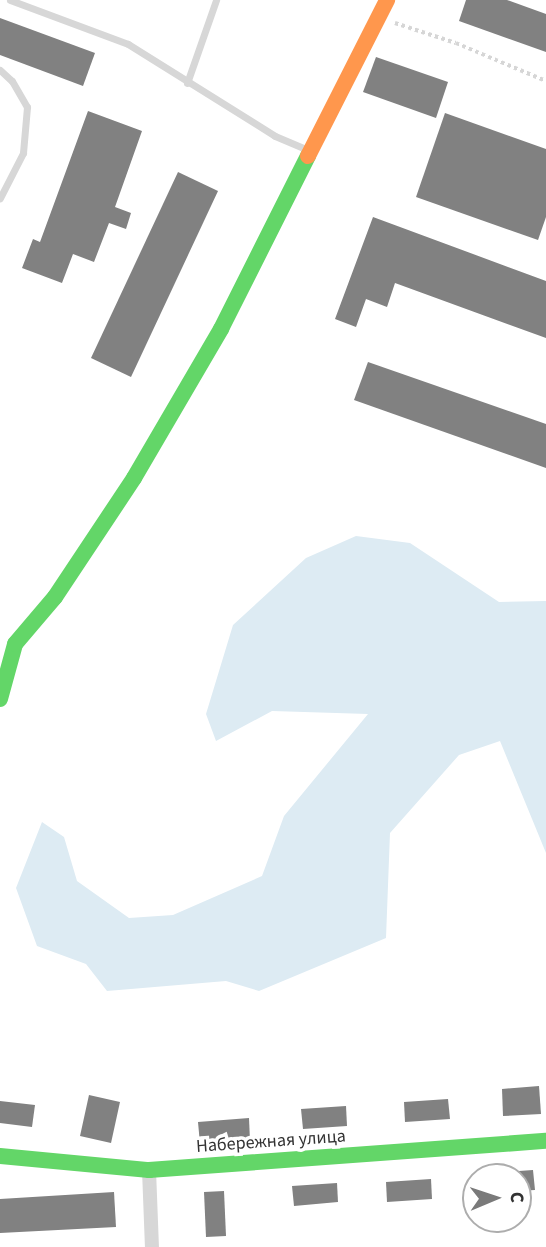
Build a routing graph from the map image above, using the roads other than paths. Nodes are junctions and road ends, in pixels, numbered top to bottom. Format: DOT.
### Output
graph roads {
  1 [pos="10,0"];
  2 [pos="216,0"];
  3 [pos="387,0"];
  4 [pos="0,69"];
  5 [pos="187,83"];
  6 [pos="313,152"];
  7 [pos="0,198"];
  8 [pos="0,632"];
  9 [pos="15,644"];
  10 [pos="0,699"];
  11 [pos="546,1141"];
  12 [pos="0,1156"];
  13 [pos="149,1170"];
  14 [pos="152,1247"];
  1 -- 5 [label="lane"];
  2 -- 5 [label="lane"];
  3 -- 6 [label="street"];
  4 -- 7 [label="lane"];
  5 -- 6 [label="lane"];
  6 -- 9 [label="street"];
  8 -- 9 [label="street"];
  9 -- 10 [label="street"];
  11 -- 13 [label="street, Набережная улица"];
  12 -- 13 [label="street, Набережная улица"];
  13 -- 14 [label="street"];
}
